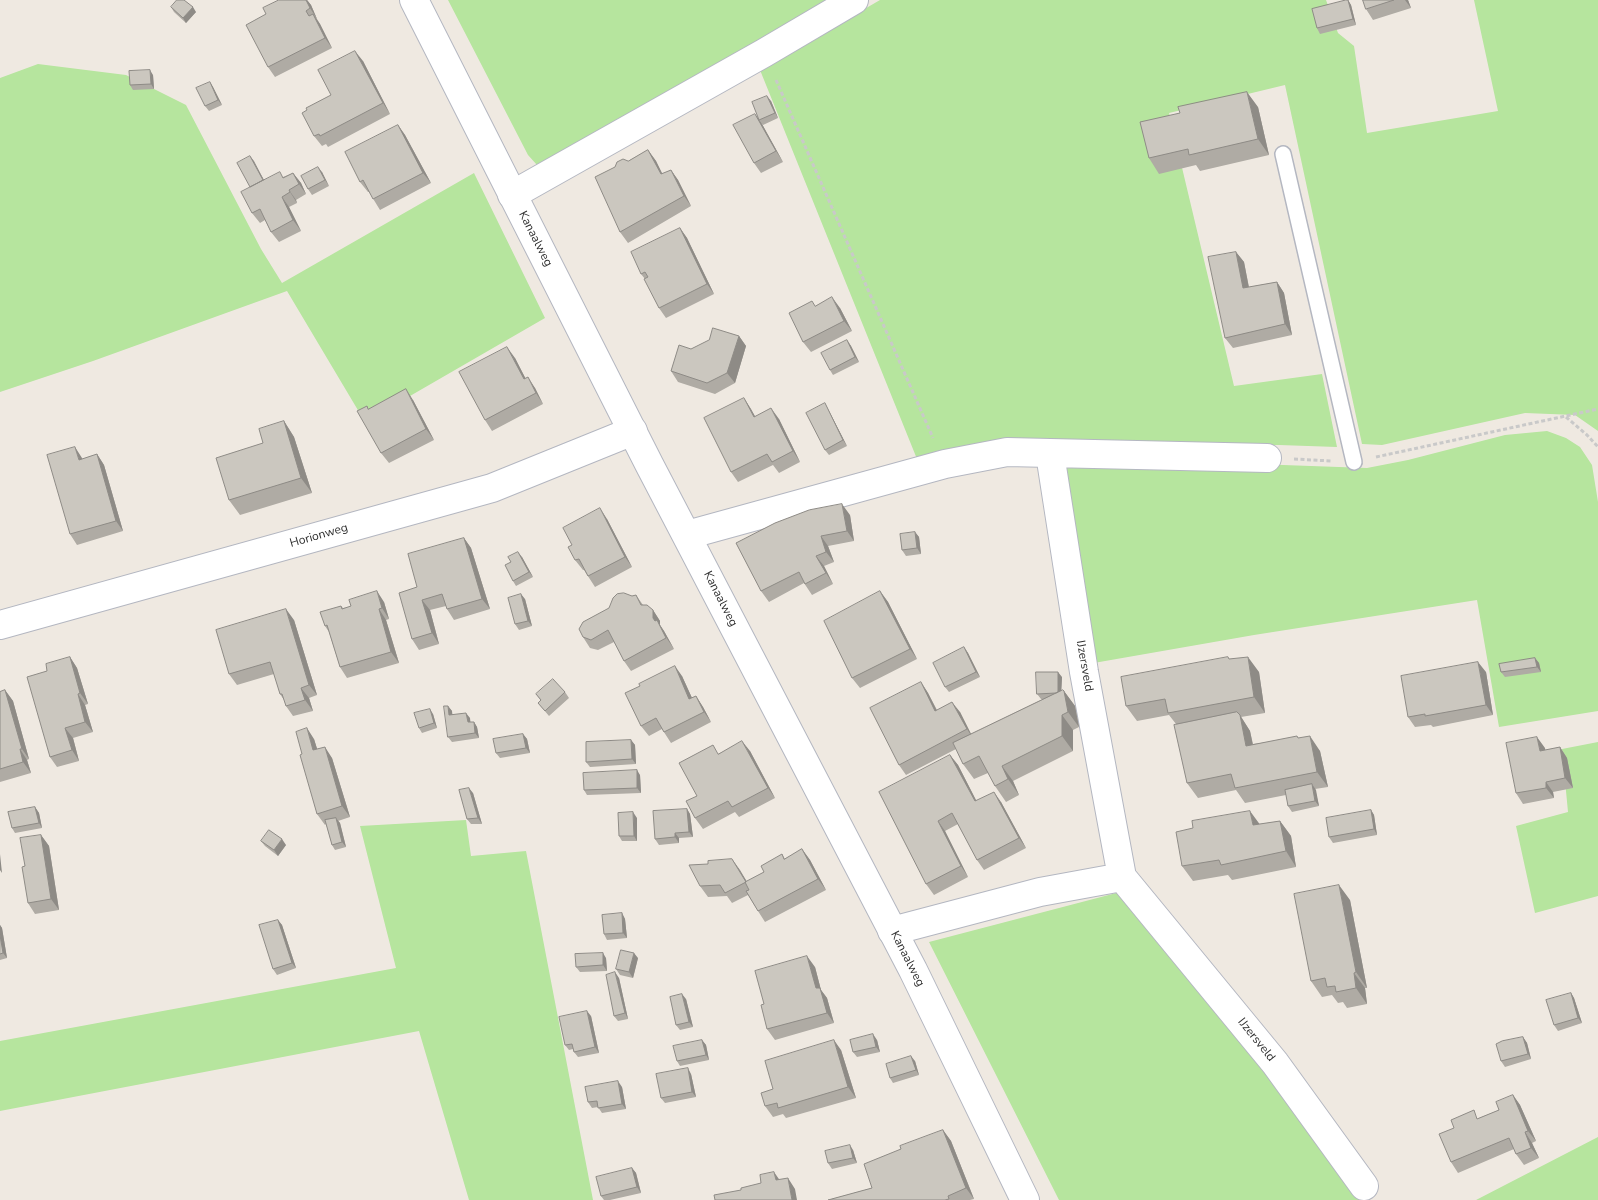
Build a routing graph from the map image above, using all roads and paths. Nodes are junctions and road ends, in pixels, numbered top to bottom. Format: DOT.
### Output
graph roads {
  1 [pos="414,0"];
  2 [pos="854,0"];
  3 [pos="764,53"];
  4 [pos="1282,154"];
  5 [pos="512,195"];
  6 [pos="1598,410"];
  7 [pos="1566,417"];
  8 [pos="633,431"];
  9 [pos="1598,447"];
  10 [pos="1050,454"];
  11 [pos="1266,458"];
  12 [pos="1354,462"];
  13 [pos="945,464"];
  14 [pos="687,535"];
  15 [pos="0,625"];
  16 [pos="1122,877"];
  17 [pos="892,931"];
  18 [pos="1364,1186"];
  19 [pos="1025,1200"];
  1 -- 5 [label="street, Kanaalweg"];
  2 -- 3 [label="street"];
  3 -- 5 [label="street"];
  3 -- 13 [label="path"];
  4 -- 12 [label="lane"];
  5 -- 8 [label="street, Kanaalweg"];
  6 -- 7 [label="path"];
  7 -- 9 [label="path"];
  7 -- 12 [label="path"];
  8 -- 14 [label="street, Kanaalweg"];
  8 -- 15 [label="street, Horionweg"];
  10 -- 11 [label="street"];
  10 -- 13 [label="street"];
  10 -- 16 [label="street, IJzersveld"];
  11 -- 12 [label="path"];
  13 -- 14 [label="street"];
  14 -- 17 [label="street, Kanaalweg"];
  16 -- 17 [label="street"];
  16 -- 18 [label="street, IJzersveld"];
  17 -- 19 [label="street, Kanaalweg"];
}
